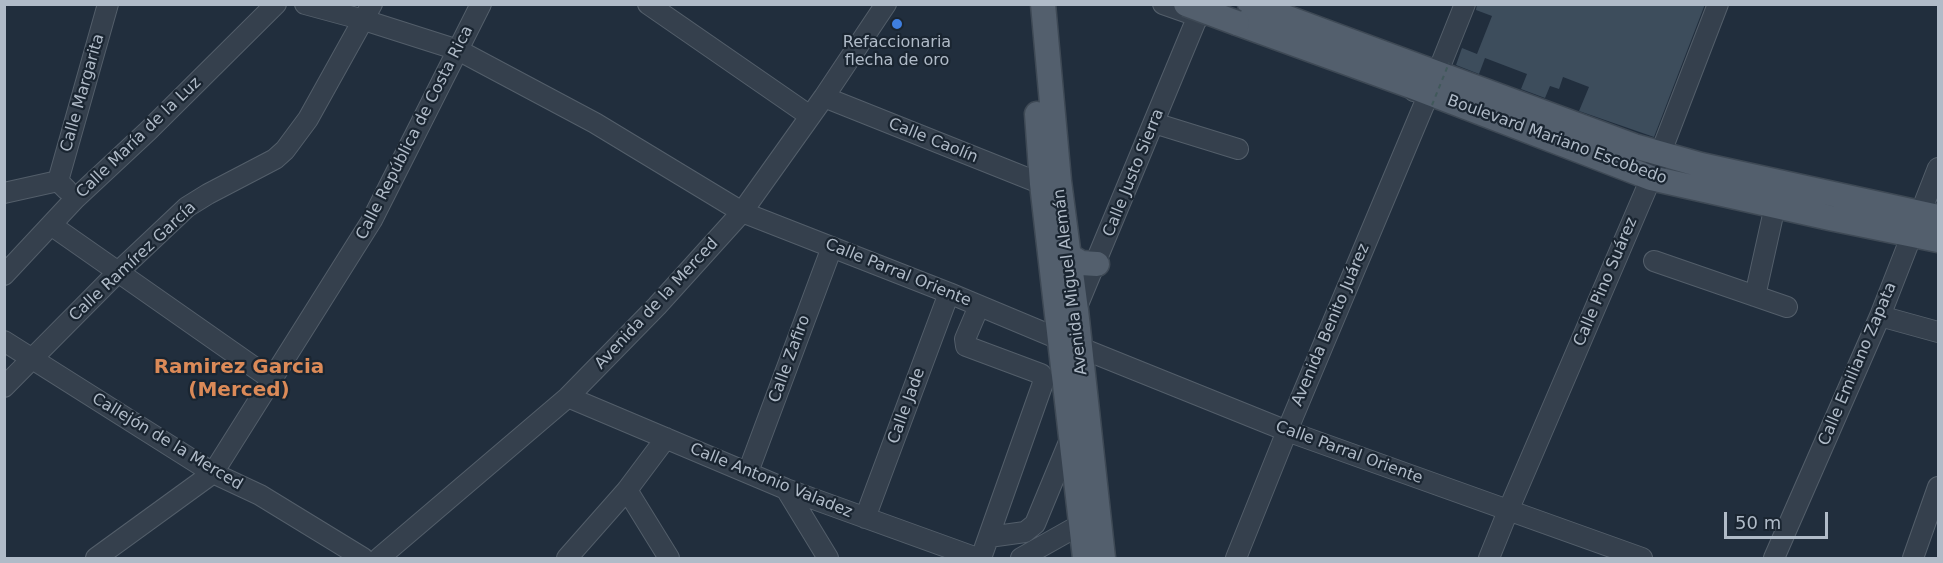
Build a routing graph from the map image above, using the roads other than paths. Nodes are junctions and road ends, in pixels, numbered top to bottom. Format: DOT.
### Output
graph roads {
  1 [pos="108,4"];
  2 [pos="276,4"];
  3 [pos="305,4"];
  4 [pos="481,4"];
  5 [pos="648,4"];
  6 [pos="886,4"];
  7 [pos="1029,4"];
  8 [pos="1037,4"];
  9 [pos="1043,4"];
  10 [pos="1163,4"];
  11 [pos="1267,4"];
  12 [pos="1465,4"];
  13 [pos="1718,4"];
  14 [pos="1195,8"];
  15 [pos="368,12"];
  16 [pos="1232,14"];
  17 [pos="458,50"];
  18 [pos="1433,80"];
  19 [pos="824,97"];
  20 [pos="810,116"];
  21 [pos="1154,123"];
  22 [pos="1238,149"];
  23 [pos="1659,154"];
  24 [pos="1938,168"];
  25 [pos="1651,178"];
  26 [pos="58,181"];
  27 [pos="1042,184"];
  28 [pos="4,193"];
  29 [pos="75,199"];
  30 [pos="1775,206"];
  31 [pos="742,212"];
  32 [pos="1923,222"];
  33 [pos="51,225"];
  34 [pos="1938,240"];
  35 [pos="831,247"];
  36 [pos="1068,255"];
  37 [pos="1653,261"];
  38 [pos="1097,264"];
  39 [pos="118,272"];
  40 [pos="4,275"];
  41 [pos="949,293"];
  42 [pos="1755,296"];
  43 [pos="979,306"];
  44 [pos="1787,307"];
  45 [pos="1880,316"];
  46 [pos="1938,332"];
  47 [pos="1071,334"];
  48 [pos="4,340"];
  49 [pos="33,360"];
  50 [pos="271,379"];
  51 [pos="4,387"];
  52 [pos="568,397"];
  53 [pos="1287,431"];
  54 [pos="1071,436"];
  55 [pos="666,438"];
  56 [pos="748,472"];
  57 [pos="213,473"];
  58 [pos="1938,487"];
  59 [pos="627,489"];
  60 [pos="786,489"];
  61 [pos="1508,511"];
  62 [pos="865,518"];
  63 [pos="1933,518"];
  64 [pos="1089,520"];
  65 [pos="988,537"];
  66 [pos="96,558"];
  67 [pos="363,558"];
  68 [pos="379,558"];
  69 [pos="567,558"];
  70 [pos="669,558"];
  71 [pos="828,558"];
  72 [pos="979,558"];
  73 [pos="1021,558"];
  74 [pos="1085,558"];
  75 [pos="1103,558"];
  76 [pos="1236,558"];
  77 [pos="1489,558"];
  78 [pos="1642,558"];
  79 [pos="1774,558"];
  80 [pos="1913,558"];
  1 -- 26 [label="street, Calle Margarita"];
  2 -- 29 [label="street, Calle María de la Luz"];
  3 -- 15 [label="street, Calle Parral Oriente"];
  4 -- 17 [label="street, Calle República de Costa Rica"];
  5 -- 20 [label="street"];
  6 -- 19 [label="street, Avenida de la Merced"];
  7 -- 27 [label="main road, Avenida Miguel Alemán"];
  8 -- 47 [label="street"];
  9 -- 36 [label="main road, Avenida Miguel Alemán"];
  10 -- 14 [label="street"];
  11 -- 18 [label="street"];
  12 -- 18 [label="street, Avenida Benito Juárez"];
  13 -- 23 [label="street, Calle Pino Suárez"];
  14 -- 16 [label="main road, Boulevard Mariano Escobedo, bridge"];
  14 -- 21 [label="street, Calle Justo Sierra"];
  15 -- 17 [label="street, Calle Parral Oriente"];
  15 -- 39 [label="street, Calle Ramírez García"];
  16 -- 18 [label="main road, Boulevard Mariano Escobedo"];
  17 -- 31 [label="street, Calle Parral Oriente"];
  17 -- 50 [label="street, Calle República de Costa Rica"];
  18 -- 23 [label="main road, Boulevard Mariano Escobedo"];
  18 -- 25 [label="main road, Boulevard Mariano Escobedo"];
  18 -- 53 [label="street, Avenida Benito Juárez"];
  19 -- 20 [label="street, Avenida de la Merced"];
  19 -- 27 [label="street, Calle Caolín"];
  20 -- 31 [label="street, Avenida de la Merced"];
  21 -- 22 [label="street"];
  21 -- 38 [label="street, Calle Justo Sierra"];
  23 -- 25 [label="street, Calle Pino Suárez"];
  23 -- 32 [label="main road, Boulevard Mariano Escobedo"];
  24 -- 32 [label="street, Calle Emiliano Zapata"];
  25 -- 30 [label="main road, Boulevard Mariano Escobedo"];
  25 -- 61 [label="street, Calle Pino Suárez"];
  26 -- 28 [label="street"];
  26 -- 29 [label="street"];
  27 -- 47 [label="main road, Avenida Miguel Alemán"];
  29 -- 33 [label="street, Calle María de la Luz"];
  30 -- 32 [label="main road, Boulevard Mariano Escobedo"];
  30 -- 42 [label="street"];
  31 -- 35 [label="street, Calle Parral Oriente"];
  31 -- 52 [label="street, Avenida de la Merced"];
  32 -- 34 [label="main road, Boulevard Mariano Escobedo"];
  32 -- 45 [label="street, Calle Emiliano Zapata"];
  33 -- 39 [label="street"];
  33 -- 40 [label="street, Calle María de la Luz"];
  35 -- 41 [label="street, Calle Parral Oriente"];
  35 -- 56 [label="street, Calle Zafiro"];
  36 -- 38 [label="main road"];
  36 -- 47 [label="main road, Avenida Miguel Alemán"];
  37 -- 42 [label="street"];
  38 -- 47 [label="street, Calle Justo Sierra"];
  39 -- 49 [label="street, Calle Ramírez García"];
  39 -- 50 [label="street"];
  41 -- 43 [label="street, Calle Parral Oriente"];
  41 -- 62 [label="street, Calle Jade"];
  42 -- 44 [label="street"];
  43 -- 47 [label="street, Calle Parral Oriente"];
  43 -- 65 [label="street"];
  45 -- 46 [label="street"];
  45 -- 79 [label="street, Calle Emiliano Zapata"];
  47 -- 53 [label="street, Calle Parral Oriente"];
  47 -- 54 [label="main road, Avenida Miguel Alemán"];
  47 -- 64 [label="main road, Avenida Miguel Alemán"];
  48 -- 49 [label="street, Callejón de la Merced"];
  49 -- 51 [label="street, Calle Ramírez García"];
  49 -- 57 [label="street, Callejón de la Merced"];
  50 -- 57 [label="street, Calle República de Costa Rica"];
  52 -- 55 [label="street, Calle Antonio Valadez"];
  52 -- 68 [label="street, Avenida de la Merced"];
  53 -- 61 [label="street, Calle Parral Oriente"];
  53 -- 76 [label="street, Avenida Benito Juárez"];
  54 -- 64 [label="main road, Avenida Miguel Alemán"];
  54 -- 65 [label="street"];
  55 -- 56 [label="street, Calle Antonio Valadez"];
  55 -- 59 [label="street"];
  56 -- 60 [label="street, Calle Antonio Valadez"];
  57 -- 66 [label="street, Calle República de Costa Rica"];
  57 -- 67 [label="street, Callejón de la Merced"];
  58 -- 63 [label="street"];
  59 -- 69 [label="street"];
  59 -- 70 [label="street"];
  60 -- 62 [label="street, Calle Antonio Valadez"];
  60 -- 71 [label="street"];
  61 -- 77 [label="street, Calle Pino Suárez"];
  61 -- 78 [label="street, Calle Parral Oriente"];
  62 -- 72 [label="street, Calle Antonio Valadez"];
  63 -- 80 [label="street"];
  64 -- 73 [label="street"];
  64 -- 74 [label="main road, Avenida Miguel Alemán"];
  64 -- 75 [label="main road, Avenida Miguel Alemán"];
  65 -- 72 [label="street"];
}
